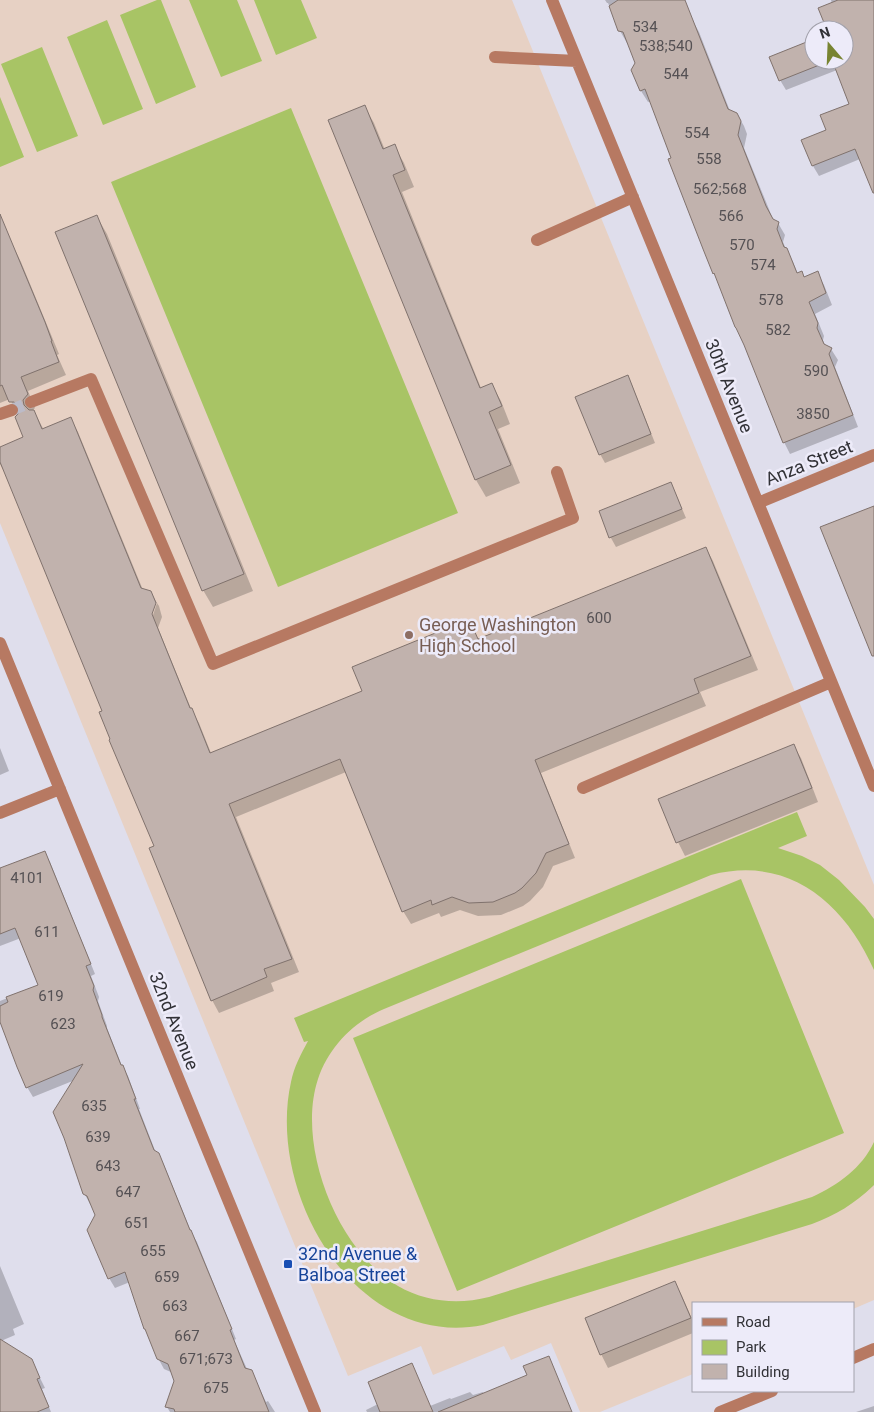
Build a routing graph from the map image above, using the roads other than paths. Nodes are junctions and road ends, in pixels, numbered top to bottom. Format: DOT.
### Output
graph roads {
  1 [pos="552,0"];
  2 [pos="495,57"];
  3 [pos="577,61"];
  4 [pos="633,197"];
  5 [pos="536,240"];
  6 [pos="31,402"];
  7 [pos="12,410"];
  8 [pos="0,414"];
  9 [pos="874,455"];
  10 [pos="556,472"];
  11 [pos="758,503"];
  12 [pos="0,643"];
  13 [pos="832,682"];
  14 [pos="874,786"];
  15 [pos="60,788"];
  16 [pos="584,788"];
  17 [pos="0,813"];
  18 [pos="874,1349"];
  19 [pos="854,1358"];
  20 [pos="770,1392"];
  21 [pos="315,1412"];
  22 [pos="721,1412"];
  1 -- 3 [label="street, 30th Avenue"];
  2 -- 3 [label="street"];
  3 -- 4 [label="street, 30th Avenue"];
  4 -- 5 [label="street"];
  4 -- 11 [label="street, 30th Avenue"];
  6 -- 10 [label="street"];
  7 -- 8 [label="street"];
  9 -- 11 [label="street, Anza Street"];
  11 -- 13 [label="street, 30th Avenue"];
  12 -- 15 [label="street, 32nd Avenue"];
  13 -- 14 [label="street, 30th Avenue"];
  13 -- 16 [label="street"];
  15 -- 17 [label="street"];
  15 -- 21 [label="street, 32nd Avenue"];
  18 -- 19 [label="street"];
  20 -- 22 [label="street"];
}
